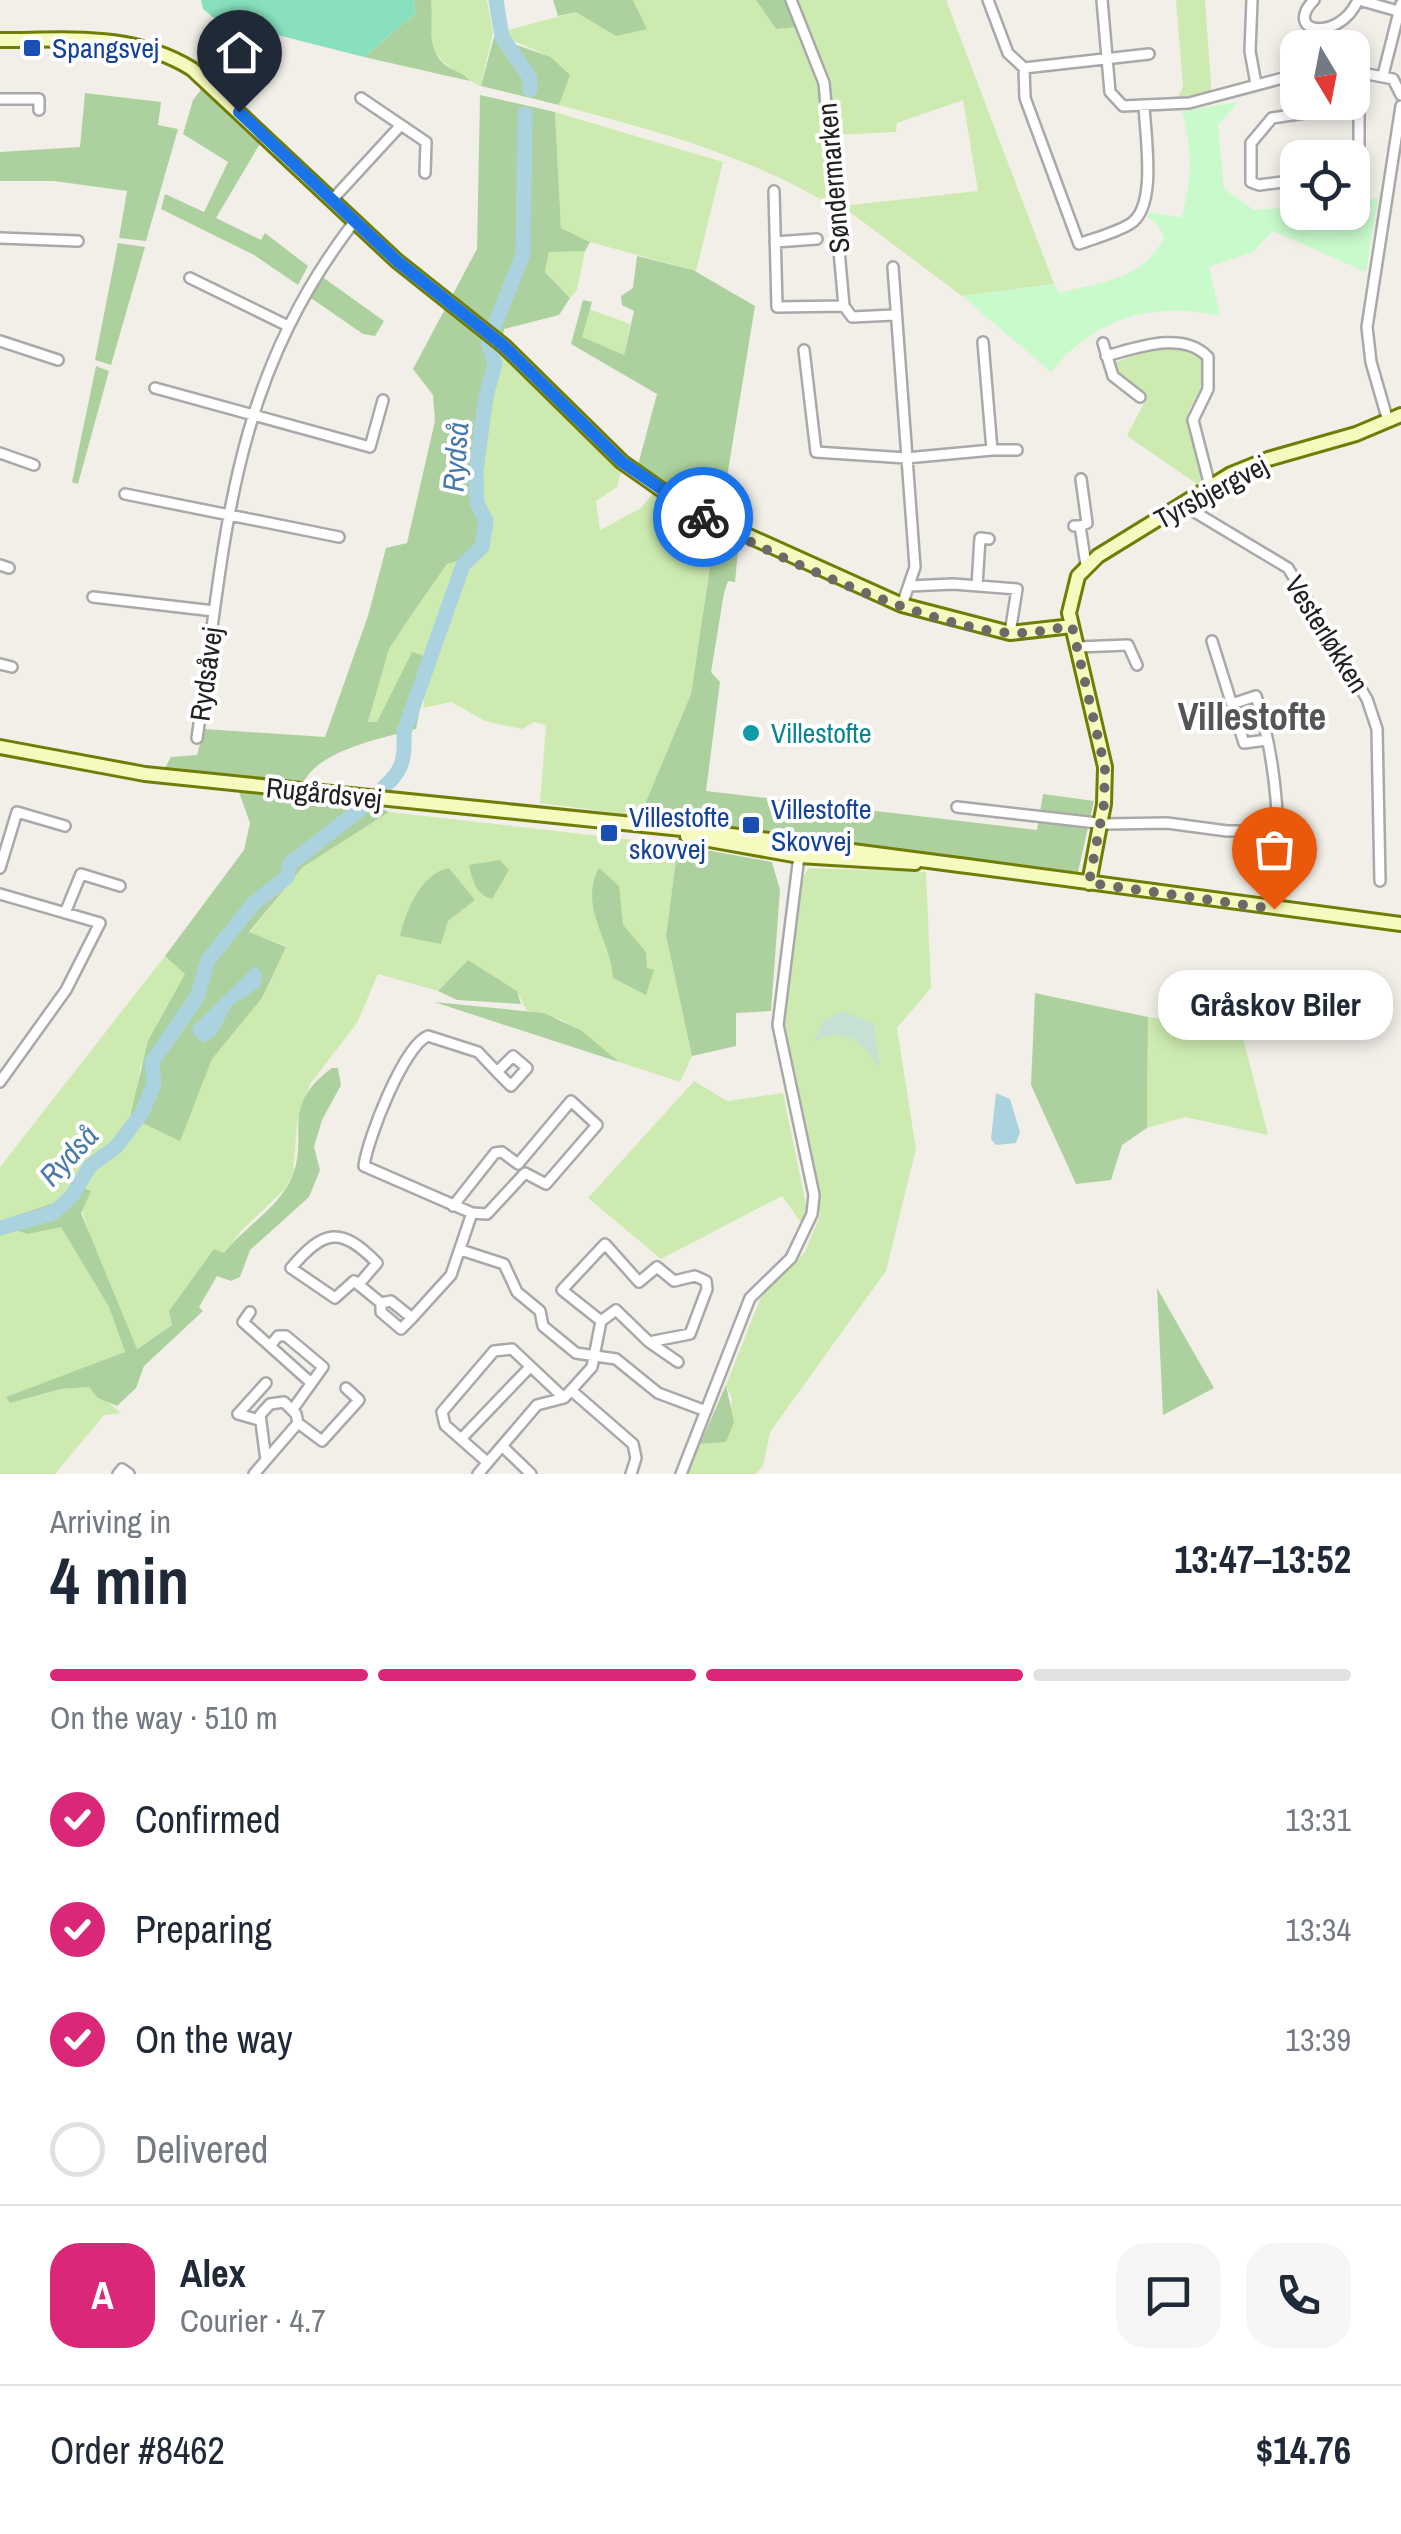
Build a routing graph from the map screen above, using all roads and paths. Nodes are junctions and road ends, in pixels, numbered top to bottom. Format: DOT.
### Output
graph roads {
  1 [pos="791,0"];
  2 [pos="988,0"];
  3 [pos="1102,0"];
  4 [pos="1252,0"];
  5 [pos="1314,0"];
  6 [pos="1359,0"];
  7 [pos="1400,8"];
  8 [pos="0,40"];
  9 [pos="1149,54"];
  10 [pos="1106,58"];
  11 [pos="1024,68"];
  12 [pos="1370,73"];
  13 [pos="1382,75"];
  14 [pos="1280,78"];
  15 [pos="1256,84"];
  16 [pos="1401,94"];
  17 [pos="360,98"];
  18 [pos="0,100"];
  19 [pos="1144,105"];
  20 [pos="1401,106"];
  21 [pos="39,110"];
  22 [pos="1280,116"];
  23 [pos="401,125"];
  24 [pos="425,173"];
  25 [pos="1280,182"];
  26 [pos="774,192"];
  27 [pos="332,200"];
  28 [pos="354,222"];
  29 [pos="0,238"];
  30 [pos="817,239"];
  31 [pos="78,241"];
  32 [pos="775,242"];
  33 [pos="893,267"];
  34 [pos="190,278"];
  35 [pos="844,306"];
  36 [pos="894,315"];
  37 [pos="286,325"];
  38 [pos="0,341"];
  39 [pos="983,342"];
  40 [pos="1103,343"];
  41 [pos="804,350"];
  42 [pos="1106,356"];
  43 [pos="58,360"];
  44 [pos="155,388"];
  45 [pos="1140,397"];
  46 [pos="383,400"];
  47 [pos="252,414"];
  48 [pos="1394,418"];
  49 [pos="992,450"];
  50 [pos="1017,450"];
  51 [pos="0,454"];
  52 [pos="906,458"];
  53 [pos="34,465"];
  54 [pos="1081,480"];
  55 [pos="1210,486"];
  56 [pos="125,494"];
  57 [pos="1185,502"];
  58 [pos="229,516"];
  59 [pos="340,537"];
  60 [pos="989,538"];
  61 [pos="1086,565"];
  62 [pos="909,586"];
  63 [pos="977,586"];
  64 [pos="94,597"];
  65 [pos="902,605"];
  66 [pos="214,611"];
  67 [pos="1072,626"];
  68 [pos="1010,633"];
  69 [pos="1212,642"];
  70 [pos="1077,647"];
  71 [pos="0,664"];
  72 [pos="1138,666"];
  73 [pos="12,667"];
  74 [pos="1232,704"];
  75 [pos="197,738"];
  76 [pos="1267,740"];
  77 [pos="0,747"];
  78 [pos="957,807"];
  79 [pos="1100,823"];
  80 [pos="65,826"];
  81 [pos="1278,831"];
  82 [pos="1278,846"];
  83 [pos="796,849"];
  84 [pos="967,866"];
  85 [pos="0,868"];
  86 [pos="1380,881"];
  87 [pos="1089,883"];
  88 [pos="120,886"];
  89 [pos="0,894"];
  90 [pos="66,914"];
  91 [pos="1401,924"];
  92 [pos="496,1072"];
  93 [pos="0,1082"];
  94 [pos="453,1206"];
  95 [pos="472,1213"];
  96 [pos="461,1250"];
  97 [pos="360,1284"];
  98 [pos="381,1303"];
  99 [pos="250,1312"];
  100 [pos="412,1318"];
  101 [pos="601,1320"];
  102 [pos="649,1342"];
  103 [pos="270,1346"];
  104 [pos="595,1355"];
  105 [pos="678,1362"];
  106 [pos="530,1367"];
  107 [pos="309,1381"];
  108 [pos="266,1383"];
  109 [pos="346,1388"];
  110 [pos="568,1395"];
  111 [pos="293,1409"];
  112 [pos="706,1411"];
  113 [pos="259,1420"];
  114 [pos="298,1424"];
  115 [pos="461,1440"];
  116 [pos="502,1446"];
  117 [pos="266,1460"];
  118 [pos="487,1462"];
  119 [pos="118,1474"];
  120 [pos="128,1474"];
  121 [pos="254,1474"];
  122 [pos="478,1474"];
  123 [pos="531,1474"];
  124 [pos="631,1474"];
  125 [pos="682,1474"];
  1 -- 35 [label="street, Søndermarken"];
  2 -- 11 [label="street"];
  3 -- 10 [label="street"];
  4 -- 15 [label="street"];
  5 -- 6 [label="street"];
  6 -- 7 [label="street"];
  7 -- 13 [label="street"];
  8 -- 27 [label="street"];
  9 -- 10 [label="street"];
  10 -- 11 [label="street"];
  10 -- 19 [label="street"];
  11 -- 19 [label="street"];
  12 -- 13 [label="street"];
  13 -- 16 [label="street"];
  14 -- 15 [label="street"];
  15 -- 19 [label="street"];
  17 -- 23 [label="street"];
  18 -- 21 [label="street"];
  20 -- 48 [label="street"];
  22 -- 25 [label="street"];
  23 -- 24 [label="street"];
  23 -- 27 [label="street"];
  26 -- 32 [label="street"];
  27 -- 28 [label="street"];
  28 -- 37 [label="street, Rydsåvej"];
  28 -- 65 [label="street"];
  29 -- 31 [label="street"];
  30 -- 32 [label="street"];
  32 -- 35 [label="street"];
  33 -- 36 [label="street, Søndermarken"];
  34 -- 37 [label="street"];
  35 -- 36 [label="street"];
  36 -- 52 [label="street, Søndermarken"];
  37 -- 47 [label="street, Rydsåvej"];
  38 -- 43 [label="street"];
  39 -- 49 [label="street"];
  40 -- 42 [label="street"];
  41 -- 52 [label="street"];
  42 -- 45 [label="street"];
  42 -- 55 [label="street"];
  44 -- 47 [label="street"];
  46 -- 47 [label="street"];
  47 -- 58 [label="street, Rydsåvej"];
  48 -- 55 [label="street, Tyrsbjergvej"];
  49 -- 50 [label="street"];
  49 -- 52 [label="street"];
  51 -- 53 [label="street"];
  52 -- 62 [label="street, Søndermarken"];
  54 -- 61 [label="street"];
  55 -- 57 [label="street, Tyrsbjergvej"];
  56 -- 58 [label="street"];
  57 -- 61 [label="street, Tyrsbjergvej"];
  57 -- 86 [label="street, Vesterløkken"];
  58 -- 59 [label="street"];
  58 -- 66 [label="street, Rydsåvej"];
  60 -- 63 [label="street"];
  61 -- 67 [label="street"];
  62 -- 63 [label="street"];
  62 -- 65 [label="street, Søndermarken"];
  63 -- 68 [label="street"];
  64 -- 66 [label="street, Rydsåvej"];
  65 -- 68 [label="street"];
  66 -- 75 [label="street, Rydsåvej"];
  67 -- 68 [label="street"];
  67 -- 70 [label="street"];
  69 -- 74 [label="street"];
  70 -- 72 [label="street"];
  70 -- 79 [label="street"];
  71 -- 73 [label="street"];
  74 -- 76 [label="street"];
  74 -- 76 [label="street"];
  76 -- 81 [label="street"];
  77 -- 83 [label="street, Rugårdsvej"];
  78 -- 79 [label="street"];
  79 -- 81 [label="street"];
  79 -- 87 [label="street"];
  80 -- 85 [label="street"];
  81 -- 82 [label="street"];
  83 -- 84 [label="street, Rugårdsvej"];
  83 -- 84 [label="street, Rugårdsvej"];
  83 -- 112 [label="street"];
  84 -- 87 [label="street, Rugårdsvej"];
  87 -- 91 [label="street, Rugårdsvej"];
  88 -- 90 [label="street"];
  89 -- 90 [label="street"];
  90 -- 93 [label="street"];
  92 -- 94 [label="street"];
  94 -- 95 [label="street"];
  94 -- 95 [label="street"];
  95 -- 96 [label="street"];
  96 -- 100 [label="street"];
  96 -- 104 [label="street"];
  97 -- 97 [label="street"];
  97 -- 98 [label="street"];
  98 -- 100 [label="street"];
  98 -- 100 [label="street"];
  99 -- 103 [label="street"];
  101 -- 102 [label="street"];
  101 -- 102 [label="street"];
  101 -- 104 [label="street"];
  102 -- 105 [label="street"];
  103 -- 107 [label="street"];
  103 -- 107 [label="street"];
  104 -- 110 [label="street"];
  104 -- 112 [label="street"];
  106 -- 110 [label="street"];
  106 -- 115 [label="street"];
  106 -- 115 [label="street"];
  107 -- 111 [label="street"];
  108 -- 113 [label="street"];
  109 -- 114 [label="street"];
  110 -- 116 [label="street"];
  110 -- 124 [label="street"];
  111 -- 113 [label="street"];
  111 -- 114 [label="street"];
  112 -- 125 [label="street"];
  113 -- 117 [label="street"];
  114 -- 117 [label="street"];
  115 -- 118 [label="street"];
  116 -- 118 [label="street"];
  116 -- 123 [label="street"];
  117 -- 121 [label="street"];
  118 -- 122 [label="street"];
  119 -- 120 [label="street"];
}
